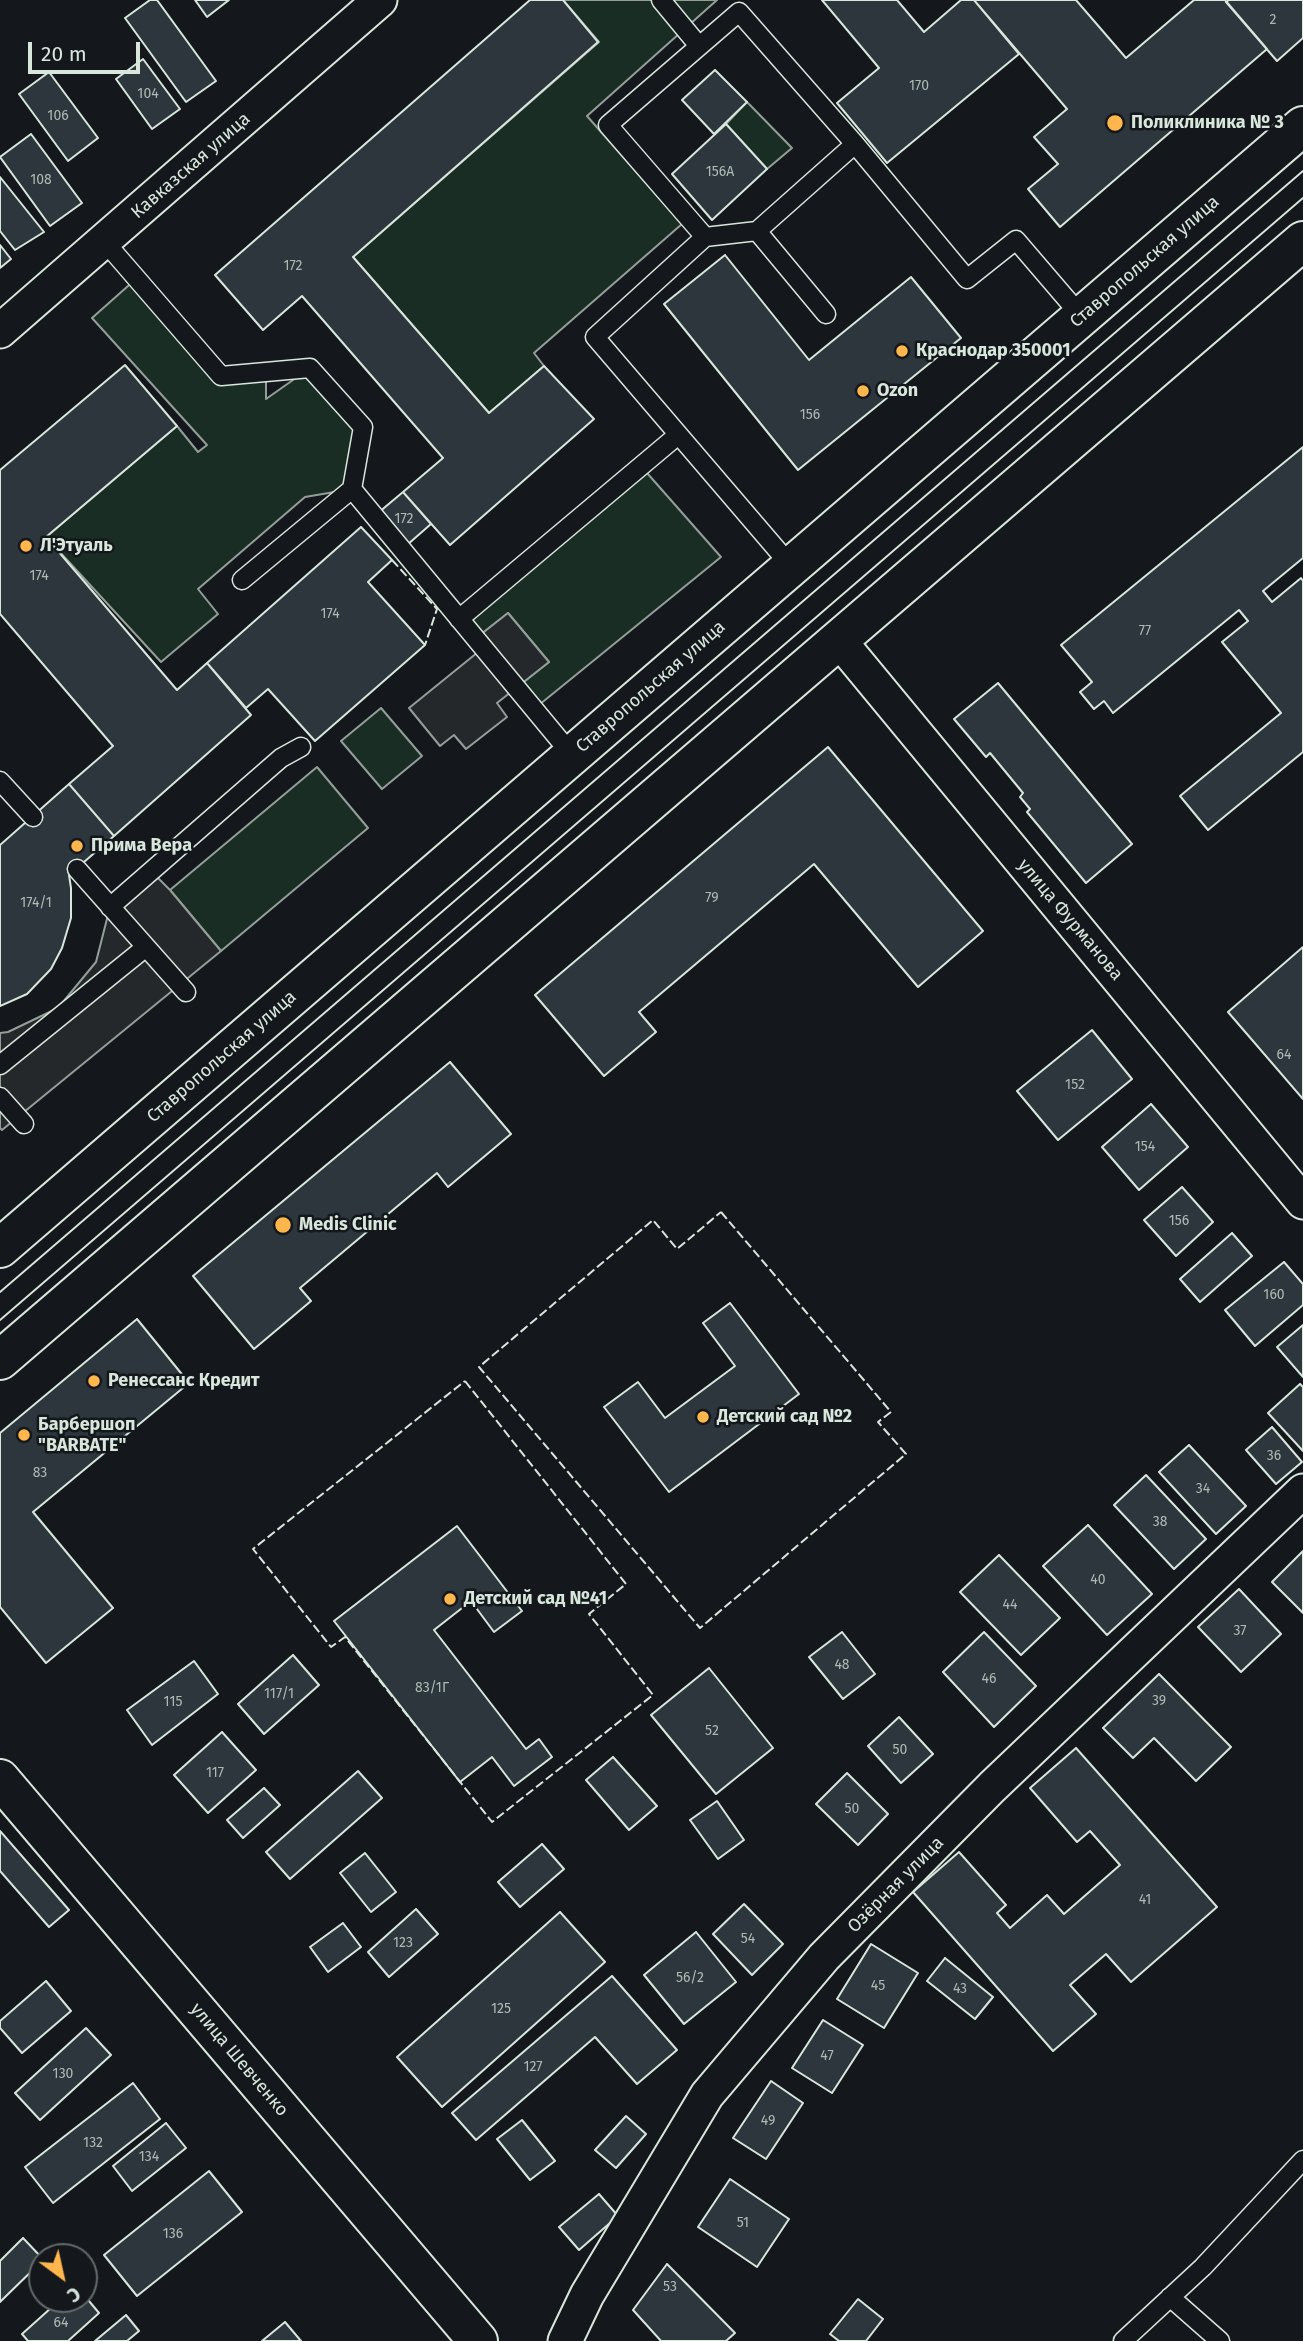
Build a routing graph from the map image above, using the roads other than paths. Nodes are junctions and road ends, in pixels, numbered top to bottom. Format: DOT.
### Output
graph roads {
  1 [pos="380,0"];
  2 [pos="661,0"];
  3 [pos="698,46"];
  4 [pos="1303,126"];
  5 [pos="855,144"];
  6 [pos="757,231"];
  7 [pos="705,237"];
  8 [pos="1303,241"];
  9 [pos="105,242"];
  10 [pos="826,314"];
  11 [pos="1082,317"];
  12 [pos="0,331"];
  13 [pos="678,435"];
  14 [pos="352,489"];
  15 [pos="791,566"];
  16 [pos="242,580"];
  17 [pos="459,619"];
  18 [pos="838,639"];
  19 [pos="301,747"];
  20 [pos="572,755"];
  21 [pos="0,781"];
  22 [pos="6,801"];
  23 [pos="33,817"];
  24 [pos="77,869"];
  25 [pos="110,907"];
  26 [pos="146,947"];
  27 [pos="186,992"];
  28 [pos="0,1065"];
  29 [pos="0,1097"];
  30 [pos="24,1124"];
  31 [pos="1303,1202"];
  32 [pos="0,1248"];
  33 [pos="0,1360"];
  34 [pos="1303,1491"];
  35 [pos="0,1779"];
  36 [pos="1303,2160"];
  37 [pos="1170,2297"];
  38 [pos="478,2341"];
  39 [pos="565,2341"];
  40 [pos="1123,2341"];
  41 [pos="1220,2341"];
  1 -- 9 [label="street, Кавказская улица"];
  2 -- 3 [label="lane"];
  3 -- 5 [label="lane"];
  3 -- 7 [label="lane"];
  4 -- 11 [label="main road, Ставропольская улица"];
  5 -- 6 [label="lane"];
  5 -- 11 [label="lane"];
  6 -- 7 [label="lane"];
  6 -- 10 [label="lane"];
  7 -- 13 [label="lane"];
  8 -- 18 [label="main road"];
  9 -- 12 [label="street, Кавказская улица"];
  9 -- 14 [label="lane"];
  11 -- 15 [label="main road, Ставропольская улица"];
  13 -- 15 [label="lane"];
  13 -- 17 [label="lane"];
  14 -- 16 [label="lane"];
  14 -- 17 [label="lane"];
  15 -- 20 [label="main road, Ставропольская улица"];
  17 -- 20 [label="lane"];
  18 -- 31 [label="street, улица Фурманова"];
  18 -- 33 [label="main road"];
  19 -- 25 [label="lane"];
  20 -- 32 [label="main road, Ставропольская улица"];
  21 -- 22 [label="lane"];
  22 -- 23 [label="lane"];
  24 -- 25 [label="lane"];
  25 -- 26 [label="lane"];
  26 -- 27 [label="lane"];
  26 -- 28 [label="lane"];
  29 -- 30 [label="lane"];
  34 -- 39 [label="street, Озёрная улица"];
  35 -- 38 [label="main road, улица Шевченко"];
  36 -- 37 [label="lane"];
  37 -- 40 [label="lane"];
  37 -- 41 [label="lane"];
}
